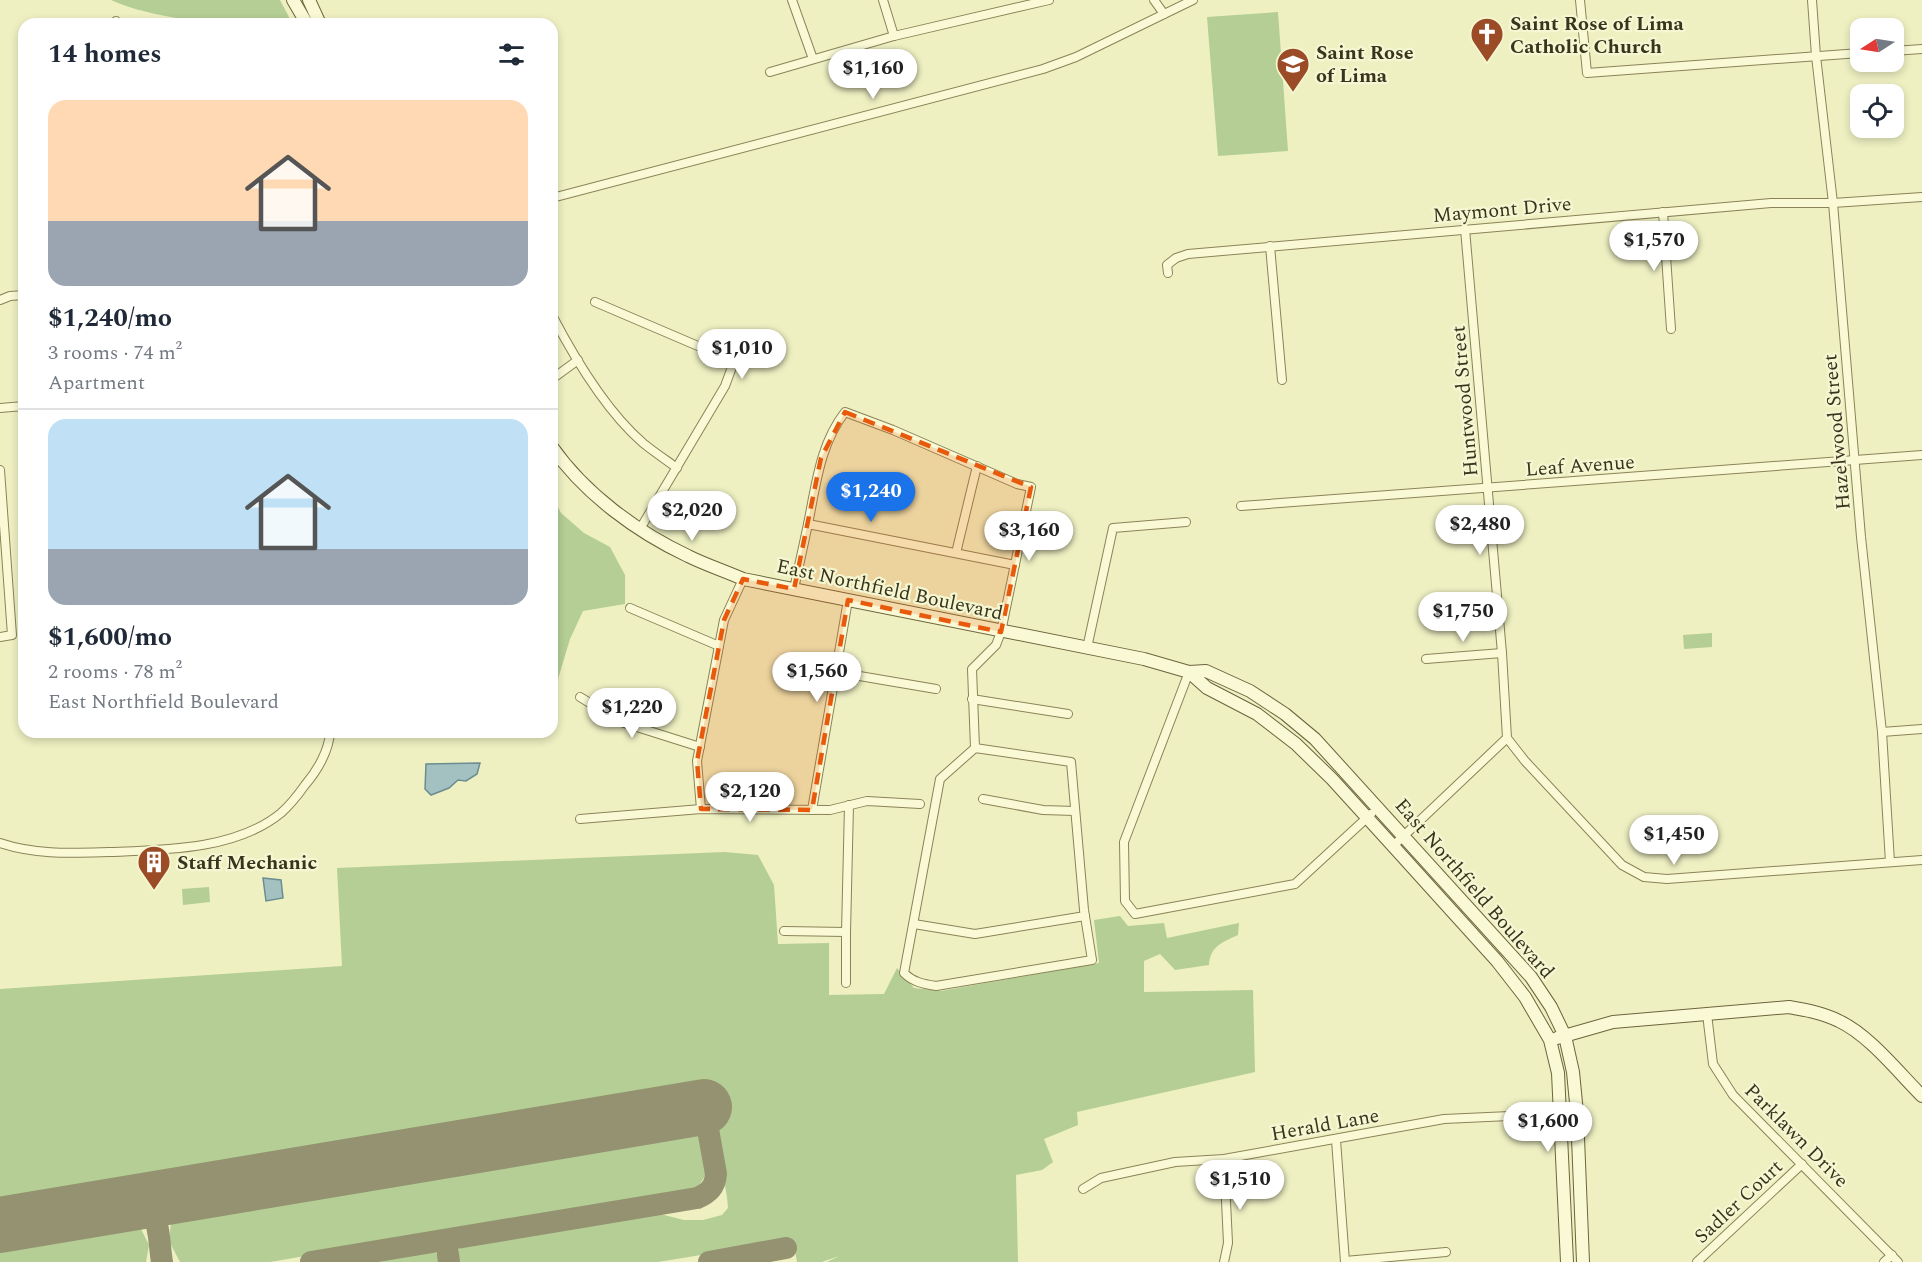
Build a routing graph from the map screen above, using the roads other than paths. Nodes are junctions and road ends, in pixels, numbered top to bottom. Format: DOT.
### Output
graph roads {
  1 [pos="293,0"];
  2 [pos="309,0"];
  3 [pos="792,0"];
  4 [pos="883,0"];
  5 [pos="1049,0"];
  6 [pos="1154,0"];
  7 [pos="1193,0"];
  8 [pos="1580,0"];
  9 [pos="1812,0"];
  10 [pos="1164,14"];
  11 [pos="303,18"];
  12 [pos="317,18"];
  13 [pos="894,36"];
  14 [pos="1922,49"];
  15 [pos="1904,50"];
  16 [pos="1850,54"];
  17 [pos="1816,56"];
  18 [pos="813,59"];
  19 [pos="770,72"];
  20 [pos="558,196"];
  21 [pos="1922,197"];
  22 [pos="1833,203"];
  23 [pos="1663,212"];
  24 [pos="1465,229"];
  25 [pos="1270,246"];
  26 [pos="1168,273"];
  27 [pos="18,295"];
  28 [pos="0,300"];
  29 [pos="596,302"];
  30 [pos="558,325"];
  31 [pos="1671,329"];
  32 [pos="578,360"];
  33 [pos="558,375"];
  34 [pos="1282,380"];
  35 [pos="18,406"];
  36 [pos="0,408"];
  37 [pos="1922,455"];
  38 [pos="558,456"];
  39 [pos="1856,460"];
  40 [pos="977,466"];
  41 [pos="677,468"];
  42 [pos="0,470"];
  43 [pos="1488,489"];
  44 [pos="1241,506"];
  45 [pos="1186,522"];
  46 [pos="808,524"];
  47 [pos="640,529"];
  48 [pos="956,553"];
  49 [pos="1015,565"];
  50 [pos="743,579"];
  51 [pos="794,589"];
  52 [pos="848,600"];
  53 [pos="630,608"];
  54 [pos="1001,632"];
  55 [pos="0,637"];
  56 [pos="719,646"];
  57 [pos="1087,648"];
  58 [pos="1502,653"];
  59 [pos="1426,659"];
  60 [pos="836,672"];
  61 [pos="1189,672"];
  62 [pos="936,689"];
  63 [pos="580,697"];
  64 [pos="972,699"];
  65 [pos="1068,714"];
  66 [pos="1922,729"];
  67 [pos="1882,732"];
  68 [pos="330,738"];
  69 [pos="1507,738"];
  70 [pos="700,747"];
  71 [pos="975,748"];
  72 [pos="983,799"];
  73 [pos="920,804"];
  74 [pos="849,806"];
  75 [pos="1377,807"];
  76 [pos="701,809"];
  77 [pos="812,810"];
  78 [pos="1075,811"];
  79 [pos="1366,818"];
  80 [pos="580,819"];
  81 [pos="1404,836"];
  82 [pos="0,843"];
  83 [pos="1393,846"];
  84 [pos="1922,860"];
  85 [pos="1890,862"];
  86 [pos="1085,916"];
  87 [pos="914,924"];
  88 [pos="784,931"];
  89 [pos="846,932"];
  90 [pos="846,983"];
  91 [pos="1707,1014"];
  92 [pos="1565,1036"];
  93 [pos="1550,1040"];
  94 [pos="1922,1096"];
  95 [pos="1561,1113"];
  96 [pos="1577,1113"];
  97 [pos="1336,1140"];
  98 [pos="1224,1158"];
  99 [pos="1802,1164"];
  100 [pos="1083,1189"];
  101 [pos="1446,1252"];
  102 [pos="1895,1258"];
  103 [pos="1224,1262"];
  104 [pos="1345,1262"];
  105 [pos="1567,1262"];
  106 [pos="1583,1262"];
  107 [pos="1697,1262"];
  108 [pos="1884,1262"];
  1 -- 11 [label="main road"];
  2 -- 12 [label="main road"];
  3 -- 18 [label="street"];
  4 -- 13 [label="street"];
  5 -- 13 [label="street"];
  6 -- 10 [label="street"];
  7 -- 10 [label="street"];
  8 -- 17 [label="street"];
  9 -- 17 [label="street, Hazelwood Street"];
  10 -- 20 [label="street"];
  13 -- 18 [label="street"];
  14 -- 15 [label="street"];
  16 -- 17 [label="street"];
  17 -- 22 [label="street, Hazelwood Street"];
  18 -- 19 [label="street"];
  21 -- 22 [label="street, Maymont Drive"];
  22 -- 23 [label="street, Maymont Drive"];
  22 -- 39 [label="street, Hazelwood Street"];
  23 -- 24 [label="street, Maymont Drive"];
  23 -- 31 [label="street"];
  24 -- 25 [label="street, Maymont Drive"];
  24 -- 43 [label="street, Huntwood Street"];
  25 -- 26 [label="street, Maymont Drive"];
  25 -- 34 [label="street"];
  27 -- 28 [label="street"];
  29 -- 41 [label="street"];
  30 -- 32 [label="street"];
  32 -- 33 [label="street"];
  32 -- 41 [label="street"];
  35 -- 36 [label="street"];
  37 -- 39 [label="street, Leaf Avenue"];
  38 -- 47 [label="main road, East Northfield Boulevard"];
  39 -- 43 [label="street, Leaf Avenue"];
  39 -- 67 [label="street, Hazelwood Street"];
  40 -- 46 [label="street"];
  40 -- 48 [label="street"];
  40 -- 49 [label="street"];
  41 -- 47 [label="street"];
  42 -- 55 [label="street"];
  43 -- 44 [label="street, Leaf Avenue"];
  43 -- 58 [label="street, Huntwood Street"];
  45 -- 57 [label="street"];
  46 -- 48 [label="street"];
  46 -- 51 [label="street"];
  47 -- 50 [label="main road, East Northfield Boulevard"];
  48 -- 49 [label="street"];
  49 -- 54 [label="street"];
  50 -- 51 [label="main road, East Northfield Boulevard"];
  50 -- 56 [label="street"];
  51 -- 52 [label="main road, East Northfield Boulevard"];
  52 -- 54 [label="main road, East Northfield Boulevard"];
  52 -- 60 [label="street"];
  53 -- 56 [label="street"];
  54 -- 57 [label="main road, East Northfield Boulevard"];
  54 -- 64 [label="street"];
  56 -- 70 [label="street"];
  57 -- 61 [label="main road, East Northfield Boulevard"];
  58 -- 59 [label="street"];
  58 -- 69 [label="street, Huntwood Street"];
  60 -- 62 [label="street"];
  60 -- 77 [label="street"];
  61 -- 75 [label="main road, East Northfield Boulevard"];
  61 -- 79 [label="main road, East Northfield Boulevard"];
  61 -- 79 [label="street"];
  63 -- 70 [label="street"];
  64 -- 65 [label="street"];
  64 -- 71 [label="street"];
  66 -- 67 [label="street"];
  67 -- 85 [label="street, Hazelwood Street"];
  68 -- 82 [label="street"];
  69 -- 81 [label="street"];
  69 -- 85 [label="street"];
  70 -- 76 [label="street"];
  71 -- 78 [label="street"];
  71 -- 87 [label="street"];
  72 -- 78 [label="street"];
  73 -- 74 [label="street"];
  74 -- 77 [label="street"];
  74 -- 89 [label="street"];
  75 -- 79 [label="street"];
  75 -- 81 [label="main road, East Northfield Boulevard"];
  76 -- 77 [label="street"];
  76 -- 80 [label="street"];
  78 -- 86 [label="street"];
  79 -- 83 [label="main road, East Northfield Boulevard"];
  81 -- 83 [label="street"];
  81 -- 92 [label="main road, East Northfield Boulevard"];
  83 -- 93 [label="main road, East Northfield Boulevard"];
  84 -- 85 [label="street"];
  86 -- 87 [label="street"];
  86 -- 87 [label="street"];
  88 -- 89 [label="street"];
  89 -- 90 [label="street"];
  91 -- 92 [label="main road"];
  91 -- 94 [label="main road"];
  91 -- 99 [label="street, Parklawn Drive"];
  92 -- 93 [label="main road"];
  92 -- 96 [label="main road, East Northfield Boulevard"];
  93 -- 95 [label="main road, East Northfield Boulevard"];
  95 -- 96 [label="street, Herald Lane"];
  95 -- 97 [label="street, Herald Lane"];
  95 -- 105 [label="main road, East Northfield Boulevard"];
  96 -- 106 [label="main road, East Northfield Boulevard"];
  97 -- 98 [label="street, Herald Lane"];
  97 -- 104 [label="street"];
  98 -- 100 [label="street, Herald Lane"];
  98 -- 103 [label="street"];
  99 -- 102 [label="street, Parklawn Drive"];
  99 -- 107 [label="street, Sadler Court"];
  101 -- 104 [label="street"];
  102 -- 108 [label="street"];
}
